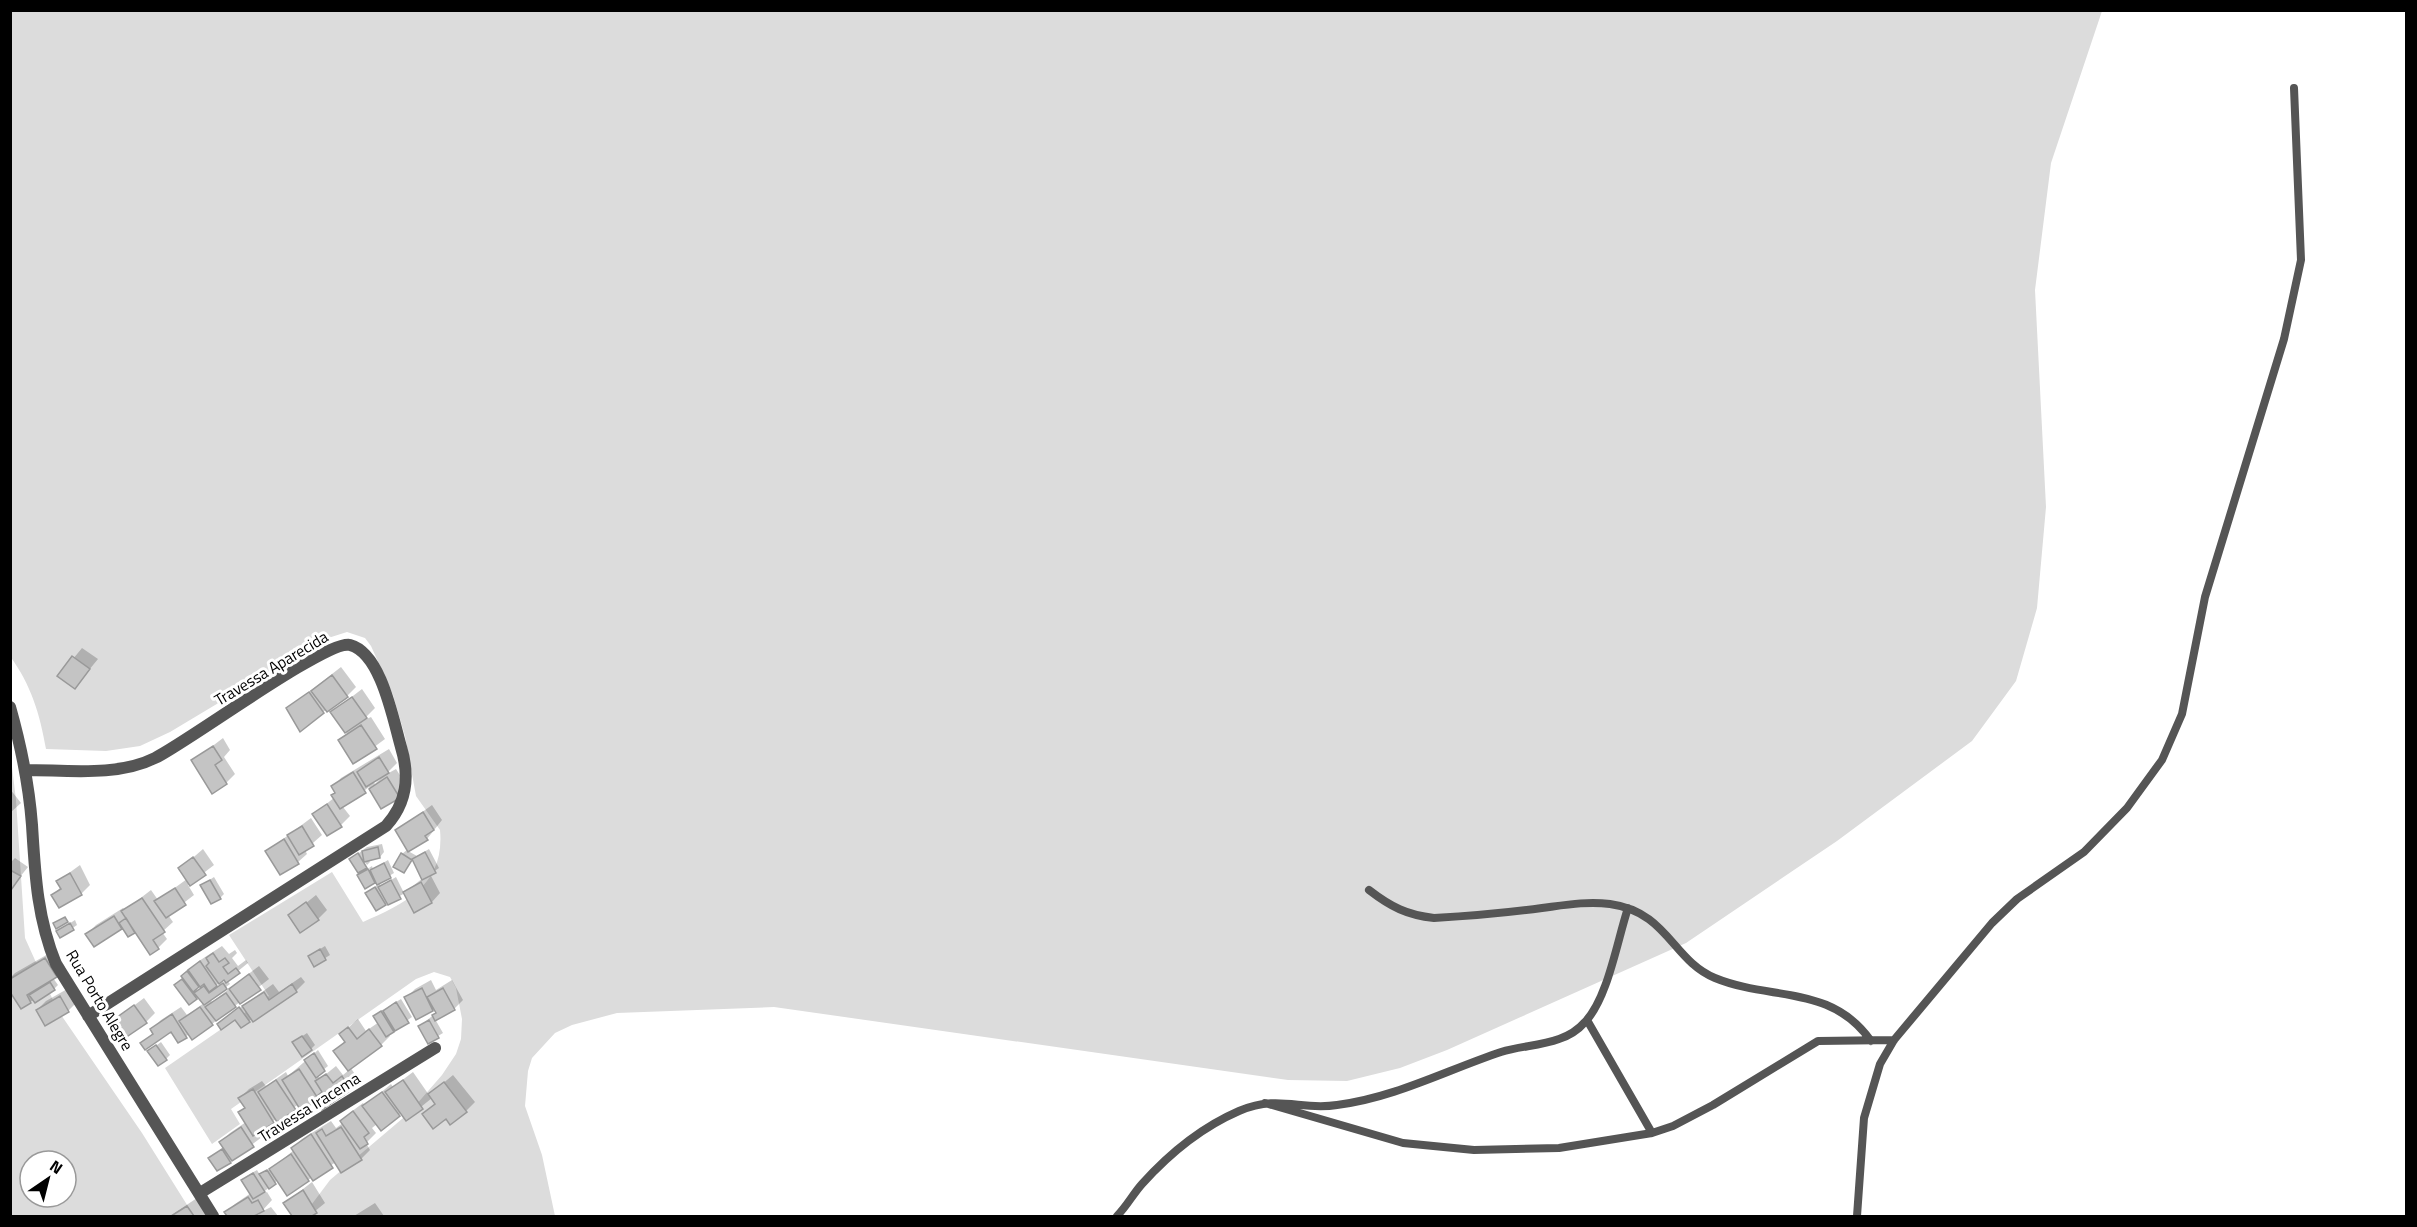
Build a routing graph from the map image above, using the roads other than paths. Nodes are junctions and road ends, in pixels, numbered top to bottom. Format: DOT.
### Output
graph roads {
  1 [pos="2294,88"];
  2 [pos="10,707"];
  3 [pos="25,770"];
  4 [pos="1369,890"];
  5 [pos="1628,908"];
  6 [pos="88,1016"];
  7 [pos="1587,1020"];
  8 [pos="1894,1040"];
  9 [pos="1871,1041"];
  10 [pos="435,1048"];
  11 [pos="1265,1103"];
  12 [pos="1652,1133"];
  13 [pos="200,1193"];
  14 [pos="213,1216"];
  15 [pos="1117,1216"];
  16 [pos="1857,1216"];
  1 -- 8 [label="lane"];
  2 -- 3 [label="street, Rua Porto Alegre"];
  3 -- 6 [label="street, Rua Porto Alegre"];
  3 -- 6 [label="street, Travessa Aparecida"];
  4 -- 5 [label="lane"];
  5 -- 7 [label="lane"];
  5 -- 9 [label="lane"];
  6 -- 13 [label="street, Rua Porto Alegre"];
  7 -- 11 [label="lane"];
  7 -- 12 [label="lane"];
  8 -- 9 [label="lane"];
  8 -- 16 [label="lane"];
  9 -- 12 [label="lane"];
  10 -- 13 [label="street, Travessa Iracema"];
  11 -- 12 [label="lane"];
  11 -- 15 [label="lane"];
  13 -- 14 [label="street, Rua Porto Alegre"];
}
